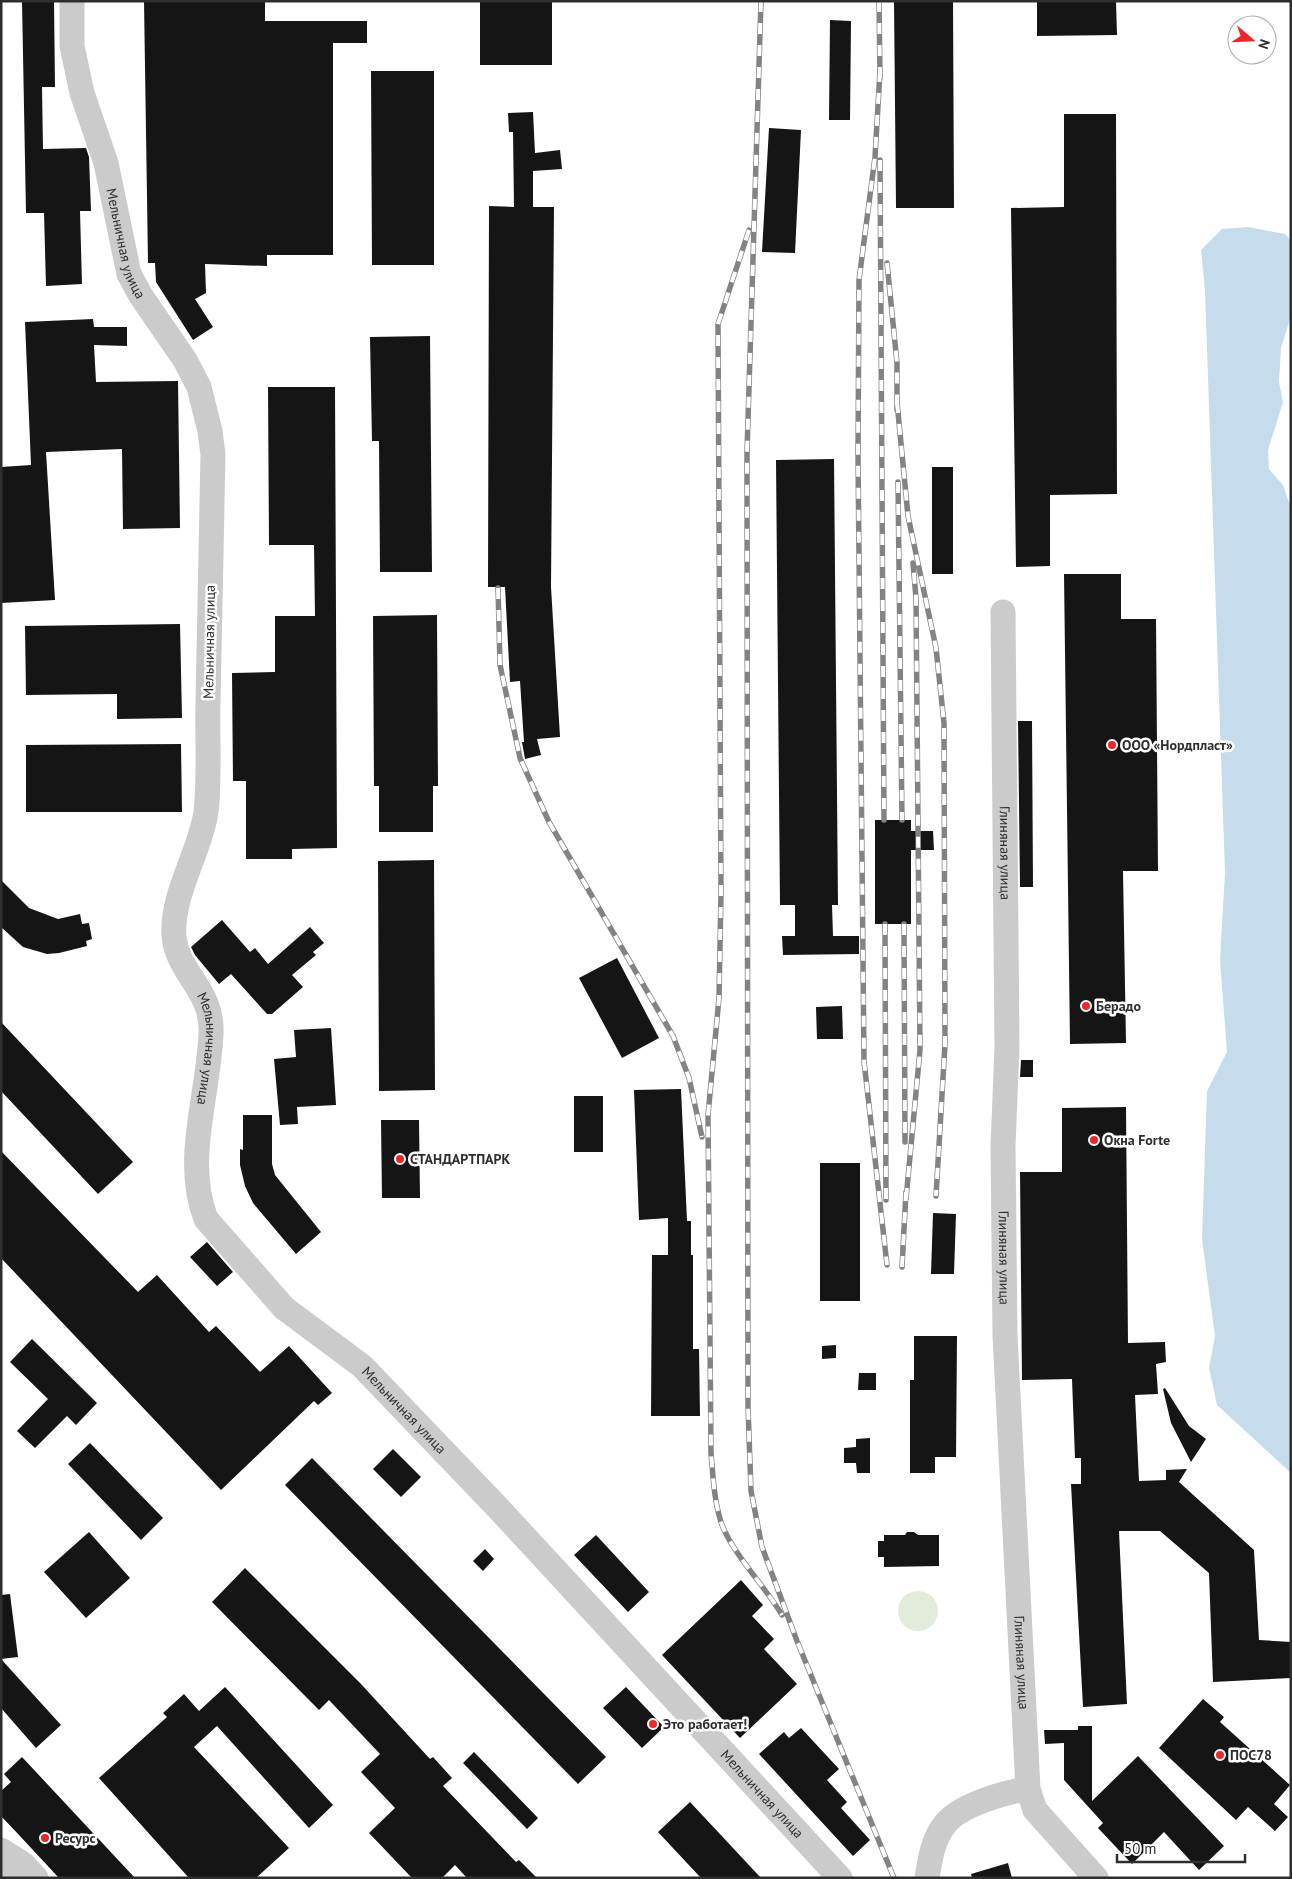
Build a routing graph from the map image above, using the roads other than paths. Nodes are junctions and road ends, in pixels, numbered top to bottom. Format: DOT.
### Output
graph roads {
  1 [pos="72,1"];
  2 [pos="1002,612"];
  3 [pos="1028,1790"];
  4 [pos="1,1850"];
  5 [pos="1,1863"];
  6 [pos="8,1878"];
  7 [pos="36,1878"];
  8 [pos="840,1878"];
  9 [pos="927,1878"];
  10 [pos="1096,1878"];
  1 -- 8 [label="street, Мельничная улица"];
  2 -- 3 [label="street, Глиняная улица"];
  3 -- 9 [label="street"];
  3 -- 10 [label="street, Глиняная улица"];
  4 -- 7 [label="street"];
  5 -- 6 [label="street"];
}
